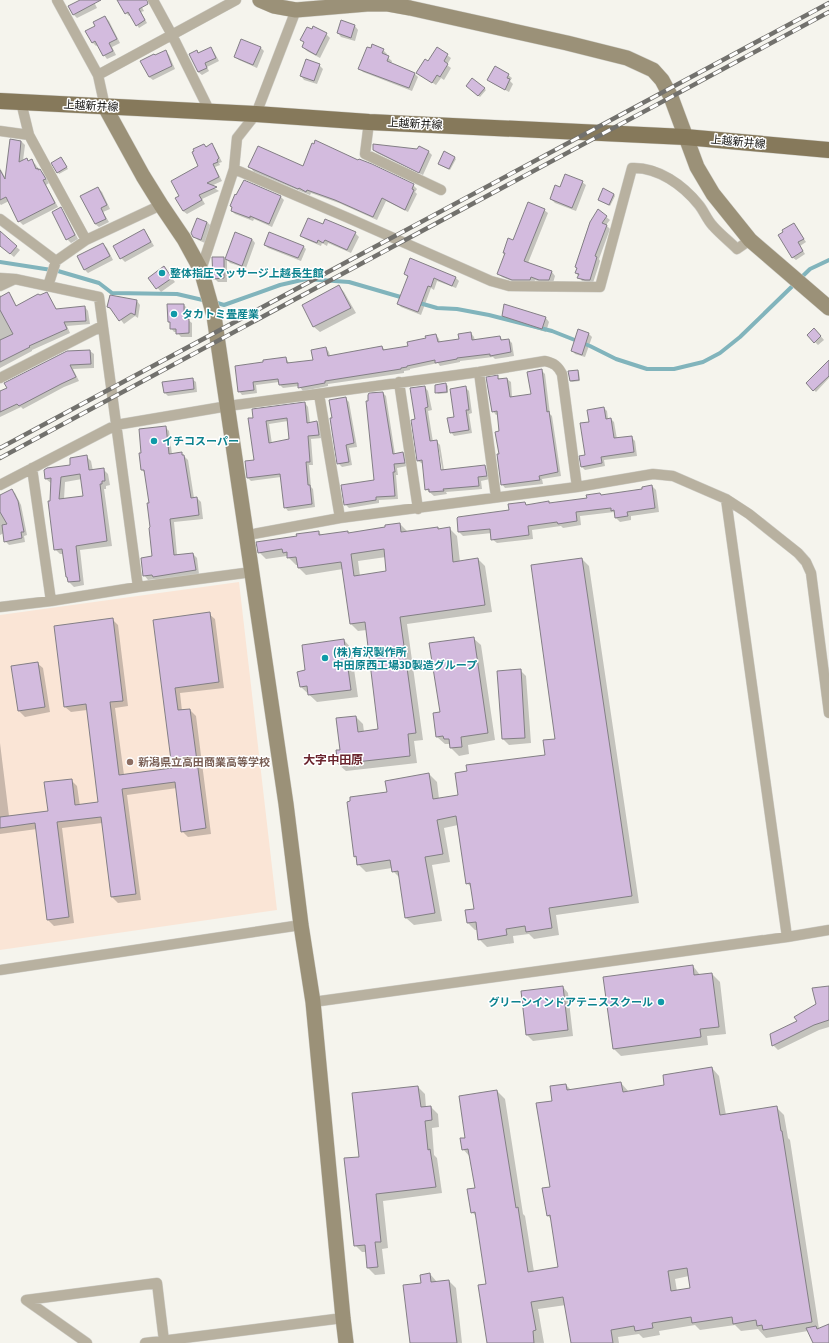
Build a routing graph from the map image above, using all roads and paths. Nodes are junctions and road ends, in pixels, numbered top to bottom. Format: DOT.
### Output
graph roads {
  1 [pos="57,0"];
  2 [pos="153,0"];
  3 [pos="236,0"];
  4 [pos="260,0"];
  5 [pos="367,2"];
  6 [pos="296,10"];
  7 [pos="172,35"];
  8 [pos="98,75"];
  9 [pos="0,101"];
  10 [pos="21,102"];
  11 [pos="105,107"];
  12 [pos="210,112"];
  13 [pos="256,114"];
  14 [pos="369,122"];
  15 [pos="0,131"];
  16 [pos="29,135"];
  17 [pos="686,137"];
  18 [pos="829,150"];
  19 [pos="234,169"];
  20 [pos="441,190"];
  21 [pos="161,206"];
  22 [pos="0,219"];
  23 [pos="86,240"];
  24 [pos="750,240"];
  25 [pos="56,262"];
  26 [pos="201,270"];
  27 [pos="0,278"];
  28 [pos="15,279"];
  29 [pos="49,282"];
  30 [pos="0,286"];
  31 [pos="829,308"];
  32 [pos="102,326"];
  33 [pos="479,372"];
  34 [pos="0,378"];
  35 [pos="399,382"];
  36 [pos="319,394"];
  37 [pos="228,406"];
  38 [pos="116,425"];
  39 [pos="32,468"];
  40 [pos="0,485"];
  41 [pos="577,487"];
  42 [pos="496,497"];
  43 [pos="726,499"];
  44 [pos="418,509"];
  45 [pos="340,518"];
  46 [pos="248,535"];
  47 [pos="252,572"];
  48 [pos="138,587"];
  49 [pos="51,601"];
  50 [pos="0,608"];
  51 [pos="829,713"];
  52 [pos="301,925"];
  53 [pos="829,930"];
  54 [pos="787,936"];
  55 [pos="0,970"];
  56 [pos="313,1002"];
  57 [pos="343,1318"];
  58 [pos="164,1341"];
  59 [pos="87,1343"];
  60 [pos="145,1343"];
  61 [pos="346,1343"];
  1 -- 8 [label="street"];
  2 -- 7 [label="street"];
  3 -- 7 [label="street"];
  4 -- 6 [label="street"];
  5 -- 6 [label="street"];
  5 -- 17 [label="street"];
  6 -- 13 [label="street"];
  7 -- 8 [label="street"];
  7 -- 12 [label="street"];
  8 -- 11 [label="street"];
  9 -- 10 [label="main road, 上越新井線"];
  10 -- 11 [label="main road, 上越新井線"];
  10 -- 16 [label="street"];
  11 -- 12 [label="main road, 上越新井線"];
  11 -- 21 [label="street"];
  12 -- 13 [label="main road, 上越新井線"];
  13 -- 14 [label="main road, 上越新井線"];
  13 -- 19 [label="street"];
  14 -- 17 [label="main road, 上越新井線"];
  14 -- 20 [label="street"];
  15 -- 16 [label="street"];
  16 -- 23 [label="street"];
  17 -- 18 [label="main road, 上越新井線"];
  17 -- 24 [label="street"];
  19 -- 24 [label="street"];
  19 -- 26 [label="street"];
  21 -- 23 [label="street"];
  21 -- 26 [label="street"];
  22 -- 25 [label="street"];
  23 -- 25 [label="street"];
  24 -- 31 [label="street"];
  25 -- 29 [label="street"];
  26 -- 37 [label="street"];
  27 -- 28 [label="street"];
  28 -- 29 [label="street"];
  28 -- 30 [label="street"];
  29 -- 32 [label="street"];
  32 -- 34 [label="street"];
  32 -- 38 [label="street"];
  33 -- 35 [label="street"];
  33 -- 41 [label="street"];
  33 -- 42 [label="street"];
  35 -- 36 [label="street"];
  35 -- 44 [label="street"];
  36 -- 37 [label="street"];
  36 -- 45 [label="street"];
  37 -- 38 [label="street"];
  37 -- 46 [label="street"];
  38 -- 39 [label="street"];
  38 -- 48 [label="street"];
  39 -- 40 [label="street"];
  39 -- 49 [label="street"];
  41 -- 42 [label="street"];
  41 -- 43 [label="street"];
  42 -- 44 [label="street"];
  43 -- 51 [label="street"];
  43 -- 54 [label="street"];
  44 -- 45 [label="street"];
  45 -- 46 [label="street"];
  46 -- 47 [label="street"];
  47 -- 48 [label="street"];
  47 -- 52 [label="street"];
  48 -- 49 [label="street"];
  49 -- 50 [label="street"];
  52 -- 55 [label="street"];
  52 -- 56 [label="street"];
  53 -- 54 [label="street"];
  54 -- 56 [label="street"];
  56 -- 57 [label="street"];
  57 -- 58 [label="street"];
  57 -- 61 [label="street"];
  58 -- 59 [label="street"];
  58 -- 60 [label="street"];
}
